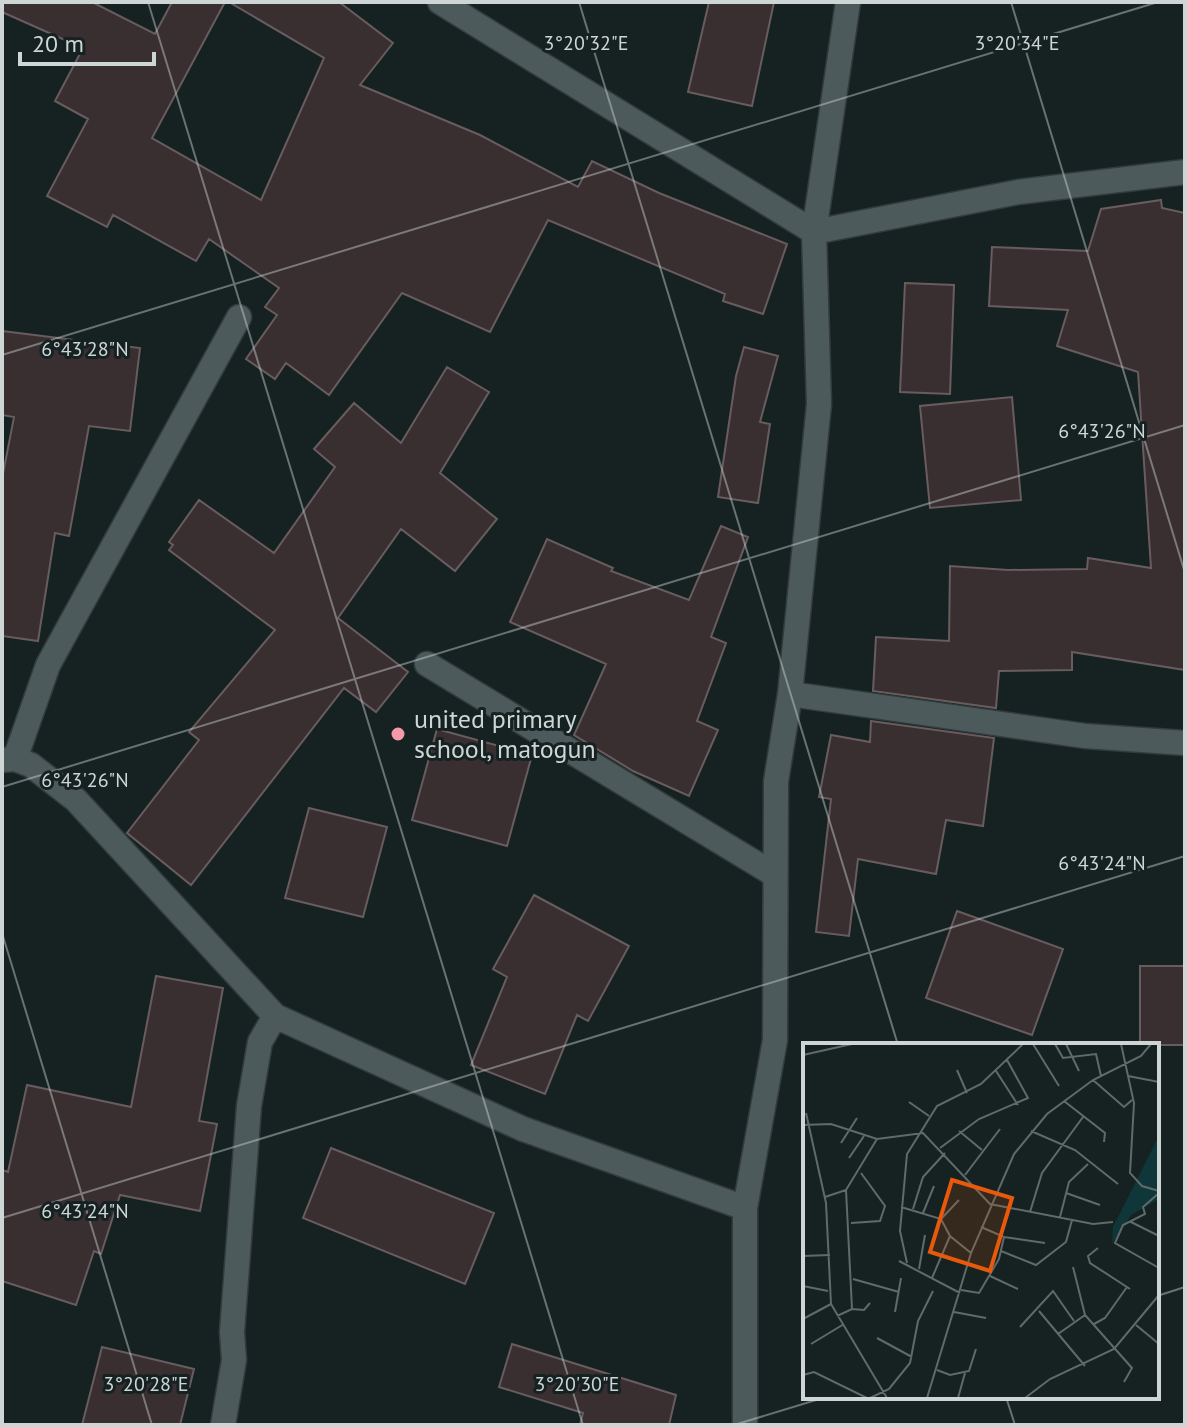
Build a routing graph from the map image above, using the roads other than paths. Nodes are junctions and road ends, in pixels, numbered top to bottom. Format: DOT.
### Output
graph roads {
  1 [pos="440,2"];
  2 [pos="848,2"];
  3 [pos="1185,172"];
  4 [pos="814,232"];
  5 [pos="239,317"];
  6 [pos="427,664"];
  7 [pos="790,694"];
  8 [pos="1185,743"];
  9 [pos="8,760"];
  10 [pos="775,875"];
  11 [pos="275,1016"];
  12 [pos="745,1208"];
  13 [pos="223,1425"];
  14 [pos="745,1425"];
  1 -- 4 [label="street"];
  2 -- 4 [label="street"];
  3 -- 4 [label="street"];
  4 -- 7 [label="street"];
  5 -- 9 [label="street"];
  6 -- 10 [label="street"];
  7 -- 8 [label="street"];
  7 -- 10 [label="street"];
  9 -- 11 [label="street"];
  10 -- 12 [label="street"];
  11 -- 12 [label="street"];
  11 -- 13 [label="street"];
  12 -- 14 [label="street"];
}
